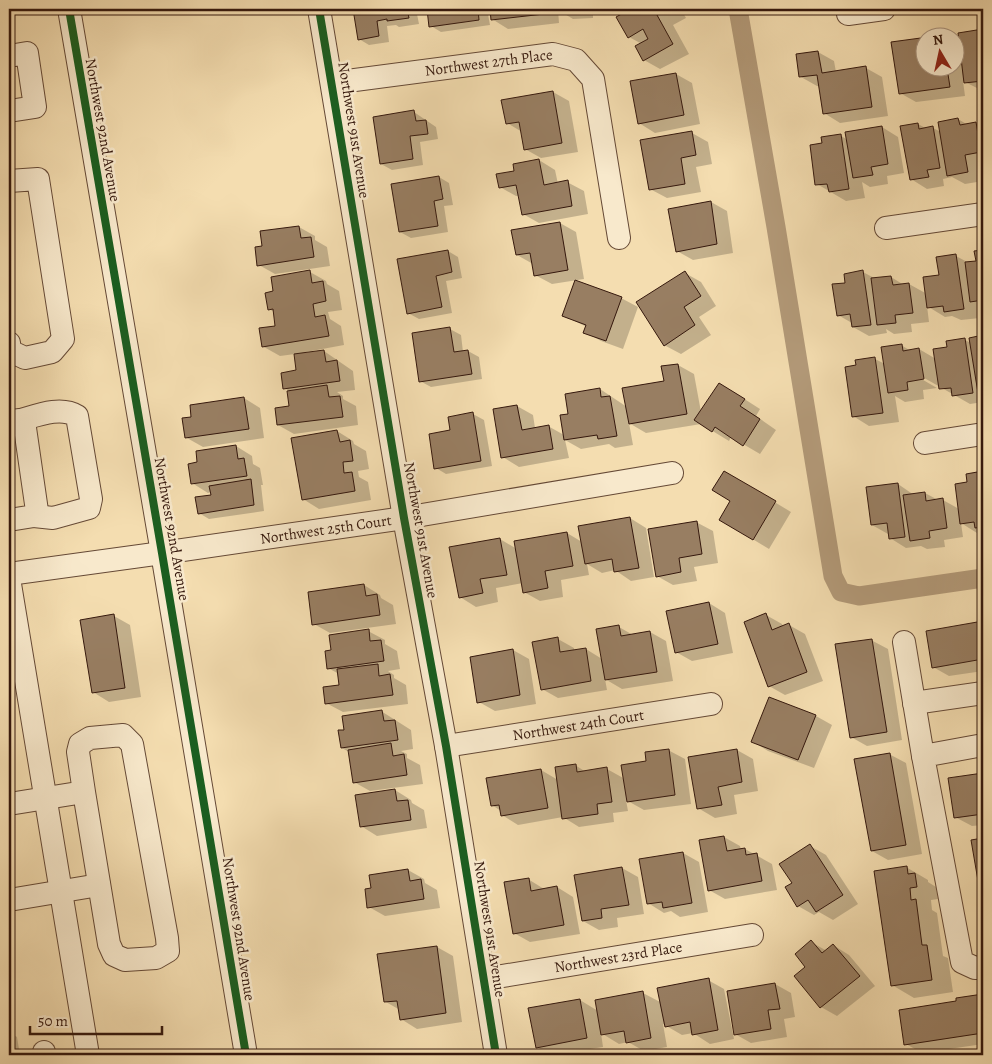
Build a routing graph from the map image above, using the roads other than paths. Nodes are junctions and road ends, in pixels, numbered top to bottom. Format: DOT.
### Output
graph roads {
  1 [pos="68,9"];
  2 [pos="319,9"];
  3 [pos="884,9"];
  4 [pos="848,14"];
  5 [pos="9,56"];
  6 [pos="332,83"];
  7 [pos="9,111"];
  8 [pos="9,181"];
  9 [pos="983,214"];
  10 [pos="886,228"];
  11 [pos="619,238"];
  12 [pos="9,343"];
  13 [pos="15,421"];
  14 [pos="983,434"];
  15 [pos="924,443"];
  16 [pos="672,473"];
  17 [pos="34,516"];
  18 [pos="404,518"];
  19 [pos="9,520"];
  20 [pos="162,553"];
  21 [pos="9,574"];
  22 [pos="9,578"];
  23 [pos="904,642"];
  24 [pos="18,684"];
  25 [pos="983,693"];
  26 [pos="711,704"];
  27 [pos="914,704"];
  28 [pos="446,746"];
  29 [pos="983,746"];
  30 [pos="923,756"];
  31 [pos="84,792"];
  32 [pos="46,798"];
  33 [pos="9,804"];
  34 [pos="99,885"];
  35 [pos="61,890"];
  36 [pos="9,900"];
  37 [pos="752,935"];
  38 [pos="983,967"];
  39 [pos="484,979"];
  40 [pos="88,1055"];
  41 [pos="246,1055"];
  42 [pos="496,1055"];
  1 -- 20 [label="street, Northwest 92nd Avenue"];
  2 -- 6 [label="street, Northwest 91st Avenue"];
  3 -- 4 [label="street"];
  5 -- 7 [label="street"];
  6 -- 11 [label="street, Northwest 27th Place"];
  6 -- 18 [label="street, Northwest 91st Avenue"];
  8 -- 12 [label="street"];
  9 -- 10 [label="street"];
  13 -- 17 [label="street"];
  13 -- 17 [label="street"];
  14 -- 15 [label="street"];
  16 -- 18 [label="street, Northwest 25th Court"];
  17 -- 19 [label="street"];
  18 -- 20 [label="street, Northwest 25th Court"];
  18 -- 28 [label="street, Northwest 91st Avenue"];
  20 -- 21 [label="street, Northwest 25th Court"];
  20 -- 41 [label="street, Northwest 92nd Avenue"];
  22 -- 24 [label="street"];
  23 -- 27 [label="street"];
  24 -- 32 [label="street"];
  25 -- 27 [label="street"];
  26 -- 28 [label="street, Northwest 24th Court"];
  27 -- 30 [label="street"];
  28 -- 39 [label="street, Northwest 91st Avenue"];
  29 -- 30 [label="street"];
  30 -- 38 [label="street"];
  31 -- 32 [label="street"];
  31 -- 34 [label="street"];
  31 -- 34 [label="street"];
  32 -- 33 [label="street"];
  32 -- 35 [label="street"];
  34 -- 35 [label="street"];
  35 -- 36 [label="street"];
  35 -- 40 [label="street"];
  37 -- 39 [label="street, Northwest 23rd Place"];
  39 -- 42 [label="street, Northwest 91st Avenue"];
}
